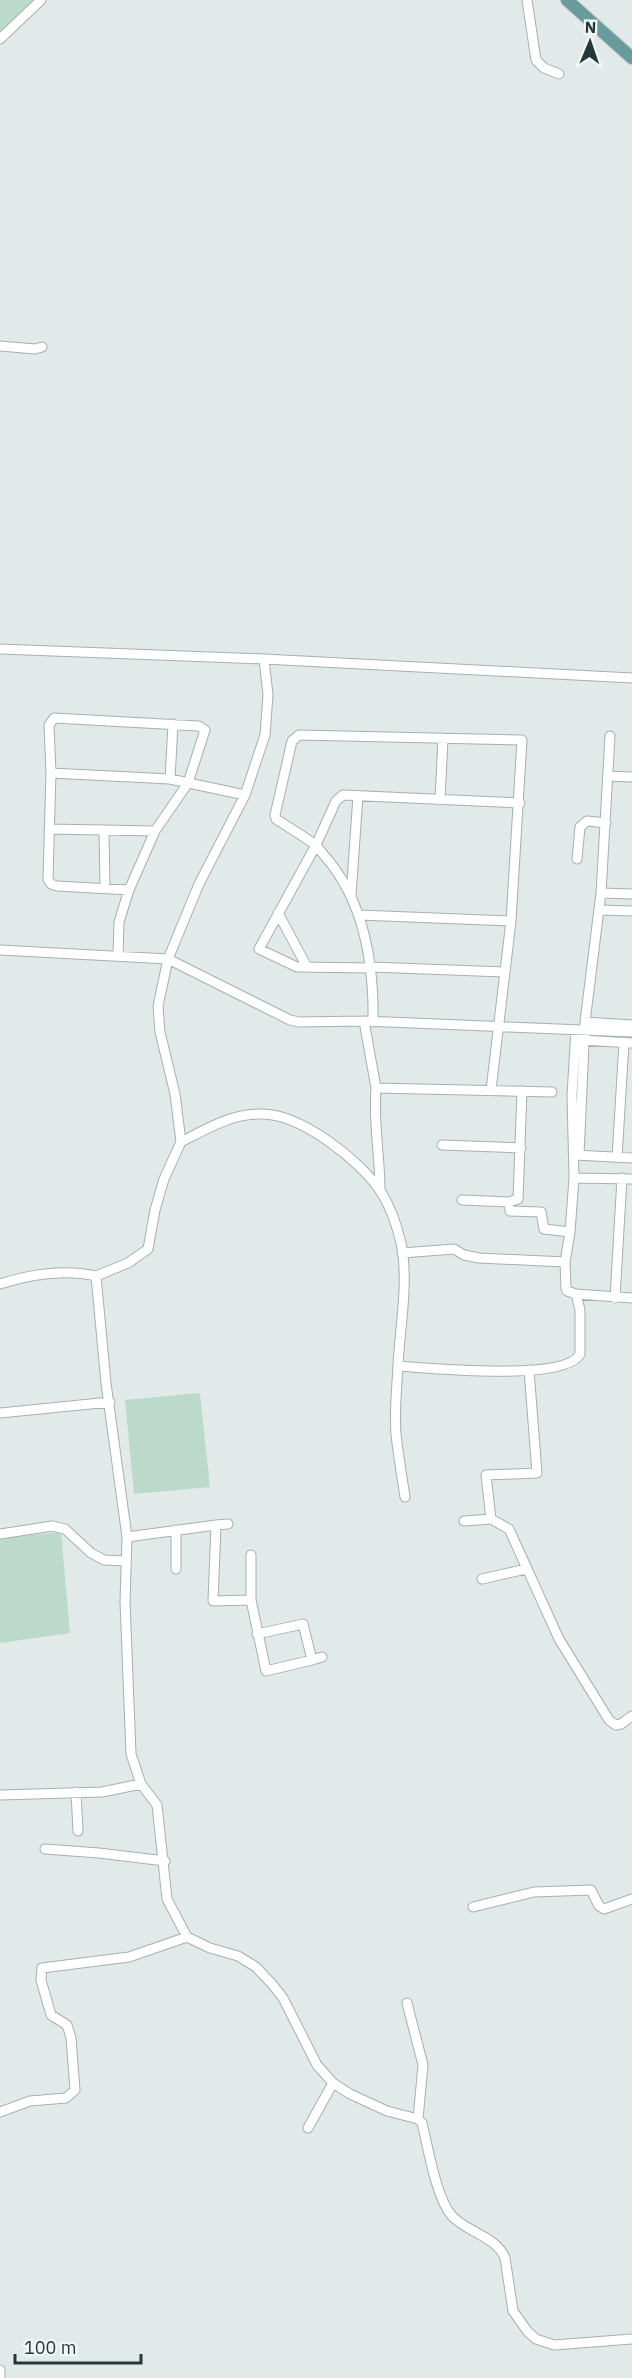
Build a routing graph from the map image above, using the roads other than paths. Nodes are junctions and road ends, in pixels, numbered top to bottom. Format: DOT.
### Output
graph roads {
  1 [pos="41,0"];
  2 [pos="526,0"];
  3 [pos="567,0"];
  4 [pos="0,39"];
  5 [pos="632,58"];
  6 [pos="559,74"];
  7 [pos="0,346"];
  8 [pos="42,347"];
  9 [pos="0,649"];
  10 [pos="264,659"];
  11 [pos="632,678"];
  12 [pos="173,724"];
  13 [pos="610,736"];
  14 [pos="443,738"];
  15 [pos="51,773"];
  16 [pos="608,776"];
  17 [pos="632,777"];
  18 [pos="170,779"];
  19 [pos="188,783"];
  20 [pos="245,795"];
  21 [pos="358,796"];
  22 [pos="440,800"];
  23 [pos="520,802"];
  24 [pos="606,823"];
  25 [pos="49,829"];
  26 [pos="104,830"];
  27 [pos="155,831"];
  28 [pos="316,845"];
  29 [pos="577,859"];
  30 [pos="105,888"];
  31 [pos="129,890"];
  32 [pos="601,893"];
  33 [pos="632,894"];
  34 [pos="351,897"];
  35 [pos="598,910"];
  36 [pos="632,911"];
  37 [pos="278,914"];
  38 [pos="359,915"];
  39 [pos="511,921"];
  40 [pos="0,950"];
  41 [pos="118,956"];
  42 [pos="168,959"];
  43 [pos="307,967"];
  44 [pos="371,968"];
  45 [pos="504,972"];
  46 [pos="368,1022"];
  47 [pos="632,1025"];
  48 [pos="498,1027"];
  49 [pos="581,1032"];
  50 [pos="632,1032"];
  51 [pos="628,1042"];
  52 [pos="376,1088"];
  53 [pos="491,1090"];
  54 [pos="522,1091"];
  55 [pos="552,1092"];
  56 [pos="181,1142"];
  57 [pos="442,1145"];
  58 [pos="521,1148"];
  59 [pos="576,1155"];
  60 [pos="617,1158"];
  61 [pos="632,1158"];
  62 [pos="574,1178"];
  63 [pos="627,1178"];
  64 [pos="380,1190"];
  65 [pos="462,1200"];
  66 [pos="509,1202"];
  67 [pos="570,1232"];
  68 [pos="402,1253"];
  69 [pos="565,1262"];
  70 [pos="96,1276"];
  71 [pos="0,1284"];
  72 [pos="576,1294"];
  73 [pos="615,1298"];
  74 [pos="632,1298"];
  75 [pos="398,1366"];
  76 [pos="529,1370"];
  77 [pos="110,1402"];
  78 [pos="0,1413"];
  79 [pos="405,1497"];
  80 [pos="491,1519"];
  81 [pos="464,1521"];
  82 [pos="228,1524"];
  83 [pos="216,1525"];
  84 [pos="176,1530"];
  85 [pos="0,1534"];
  86 [pos="127,1537"];
  87 [pos="251,1554"];
  88 [pos="124,1561"];
  89 [pos="176,1569"];
  90 [pos="526,1569"];
  91 [pos="482,1579"];
  92 [pos="251,1600"];
  93 [pos="256,1634"];
  94 [pos="322,1657"];
  95 [pos="312,1660"];
  96 [pos="632,1716"];
  97 [pos="141,1784"];
  98 [pos="76,1792"];
  99 [pos="0,1795"];
  100 [pos="78,1831"];
  101 [pos="45,1849"];
  102 [pos="165,1861"];
  103 [pos="632,1899"];
  104 [pos="473,1906"];
  105 [pos="187,1937"];
  106 [pos="407,2003"];
  107 [pos="333,2083"];
  108 [pos="0,2112"];
  109 [pos="418,2119"];
  110 [pos="308,2128"];
  111 [pos="632,2339"];
  112 [pos="0,2370"];
  113 [pos="0,2378"];
  1 -- 4 [label="street"];
  2 -- 6 [label="street"];
  3 -- 5 [label="main road"];
  7 -- 8 [label="street"];
  9 -- 10 [label="street"];
  10 -- 11 [label="street"];
  10 -- 20 [label="street"];
  12 -- 15 [label="street"];
  12 -- 18 [label="street"];
  12 -- 19 [label="street"];
  13 -- 16 [label="street"];
  14 -- 22 [label="street"];
  14 -- 23 [label="street"];
  14 -- 28 [label="street"];
  15 -- 18 [label="street"];
  15 -- 25 [label="street"];
  16 -- 17 [label="street"];
  16 -- 24 [label="street"];
  18 -- 19 [label="street"];
  19 -- 20 [label="street"];
  19 -- 27 [label="street"];
  20 -- 42 [label="street"];
  21 -- 22 [label="street"];
  21 -- 28 [label="street"];
  21 -- 34 [label="street"];
  22 -- 23 [label="street"];
  23 -- 39 [label="street"];
  24 -- 29 [label="street"];
  24 -- 32 [label="street"];
  25 -- 26 [label="street"];
  25 -- 30 [label="street"];
  26 -- 27 [label="street"];
  26 -- 30 [label="street"];
  27 -- 31 [label="street"];
  28 -- 34 [label="street"];
  28 -- 37 [label="street"];
  30 -- 31 [label="street"];
  31 -- 41 [label="street"];
  32 -- 33 [label="street"];
  32 -- 35 [label="street"];
  34 -- 38 [label="street"];
  35 -- 36 [label="street"];
  35 -- 49 [label="street"];
  37 -- 43 [label="street"];
  37 -- 43 [label="street"];
  38 -- 39 [label="street"];
  38 -- 44 [label="street"];
  39 -- 45 [label="street"];
  40 -- 41 [label="street"];
  41 -- 42 [label="street"];
  42 -- 46 [label="street"];
  42 -- 56 [label="street"];
  43 -- 44 [label="street"];
  44 -- 45 [label="street"];
  44 -- 46 [label="street"];
  45 -- 48 [label="street"];
  46 -- 48 [label="street"];
  46 -- 52 [label="street"];
  47 -- 49 [label="street"];
  48 -- 49 [label="street"];
  48 -- 53 [label="street"];
  49 -- 50 [label="street"];
  49 -- 51 [label="street"];
  49 -- 59 [label="street"];
  51 -- 60 [label="street"];
  52 -- 53 [label="street"];
  52 -- 64 [label="street"];
  53 -- 54 [label="street"];
  54 -- 55 [label="street"];
  54 -- 58 [label="street"];
  56 -- 64 [label="street"];
  56 -- 70 [label="street"];
  57 -- 58 [label="street"];
  58 -- 66 [label="street"];
  59 -- 60 [label="street"];
  59 -- 62 [label="street"];
  60 -- 61 [label="street"];
  62 -- 63 [label="street"];
  62 -- 67 [label="street"];
  63 -- 73 [label="street"];
  64 -- 68 [label="street"];
  65 -- 66 [label="street"];
  66 -- 67 [label="street"];
  67 -- 69 [label="street"];
  68 -- 69 [label="street"];
  68 -- 75 [label="street"];
  69 -- 72 [label="street"];
  70 -- 71 [label="street"];
  70 -- 77 [label="street"];
  72 -- 73 [label="street"];
  72 -- 76 [label="street"];
  73 -- 74 [label="street"];
  75 -- 76 [label="street"];
  75 -- 79 [label="street"];
  76 -- 80 [label="street"];
  77 -- 78 [label="street"];
  77 -- 86 [label="street"];
  80 -- 81 [label="street"];
  80 -- 90 [label="street"];
  82 -- 83 [label="street"];
  83 -- 84 [label="street"];
  83 -- 92 [label="street"];
  84 -- 86 [label="street"];
  84 -- 89 [label="street"];
  85 -- 88 [label="street"];
  86 -- 88 [label="street"];
  87 -- 92 [label="street"];
  88 -- 97 [label="street"];
  90 -- 91 [label="street"];
  90 -- 96 [label="street"];
  92 -- 93 [label="street"];
  93 -- 95 [label="street"];
  93 -- 95 [label="street"];
  94 -- 95 [label="street"];
  97 -- 98 [label="street"];
  97 -- 102 [label="street"];
  98 -- 99 [label="street"];
  98 -- 100 [label="street"];
  101 -- 102 [label="street"];
  102 -- 105 [label="street"];
  103 -- 104 [label="street"];
  105 -- 107 [label="street"];
  105 -- 108 [label="street"];
  106 -- 109 [label="street"];
  107 -- 109 [label="street"];
  107 -- 110 [label="street"];
  109 -- 111 [label="street"];
  112 -- 113 [label="street"];
}
